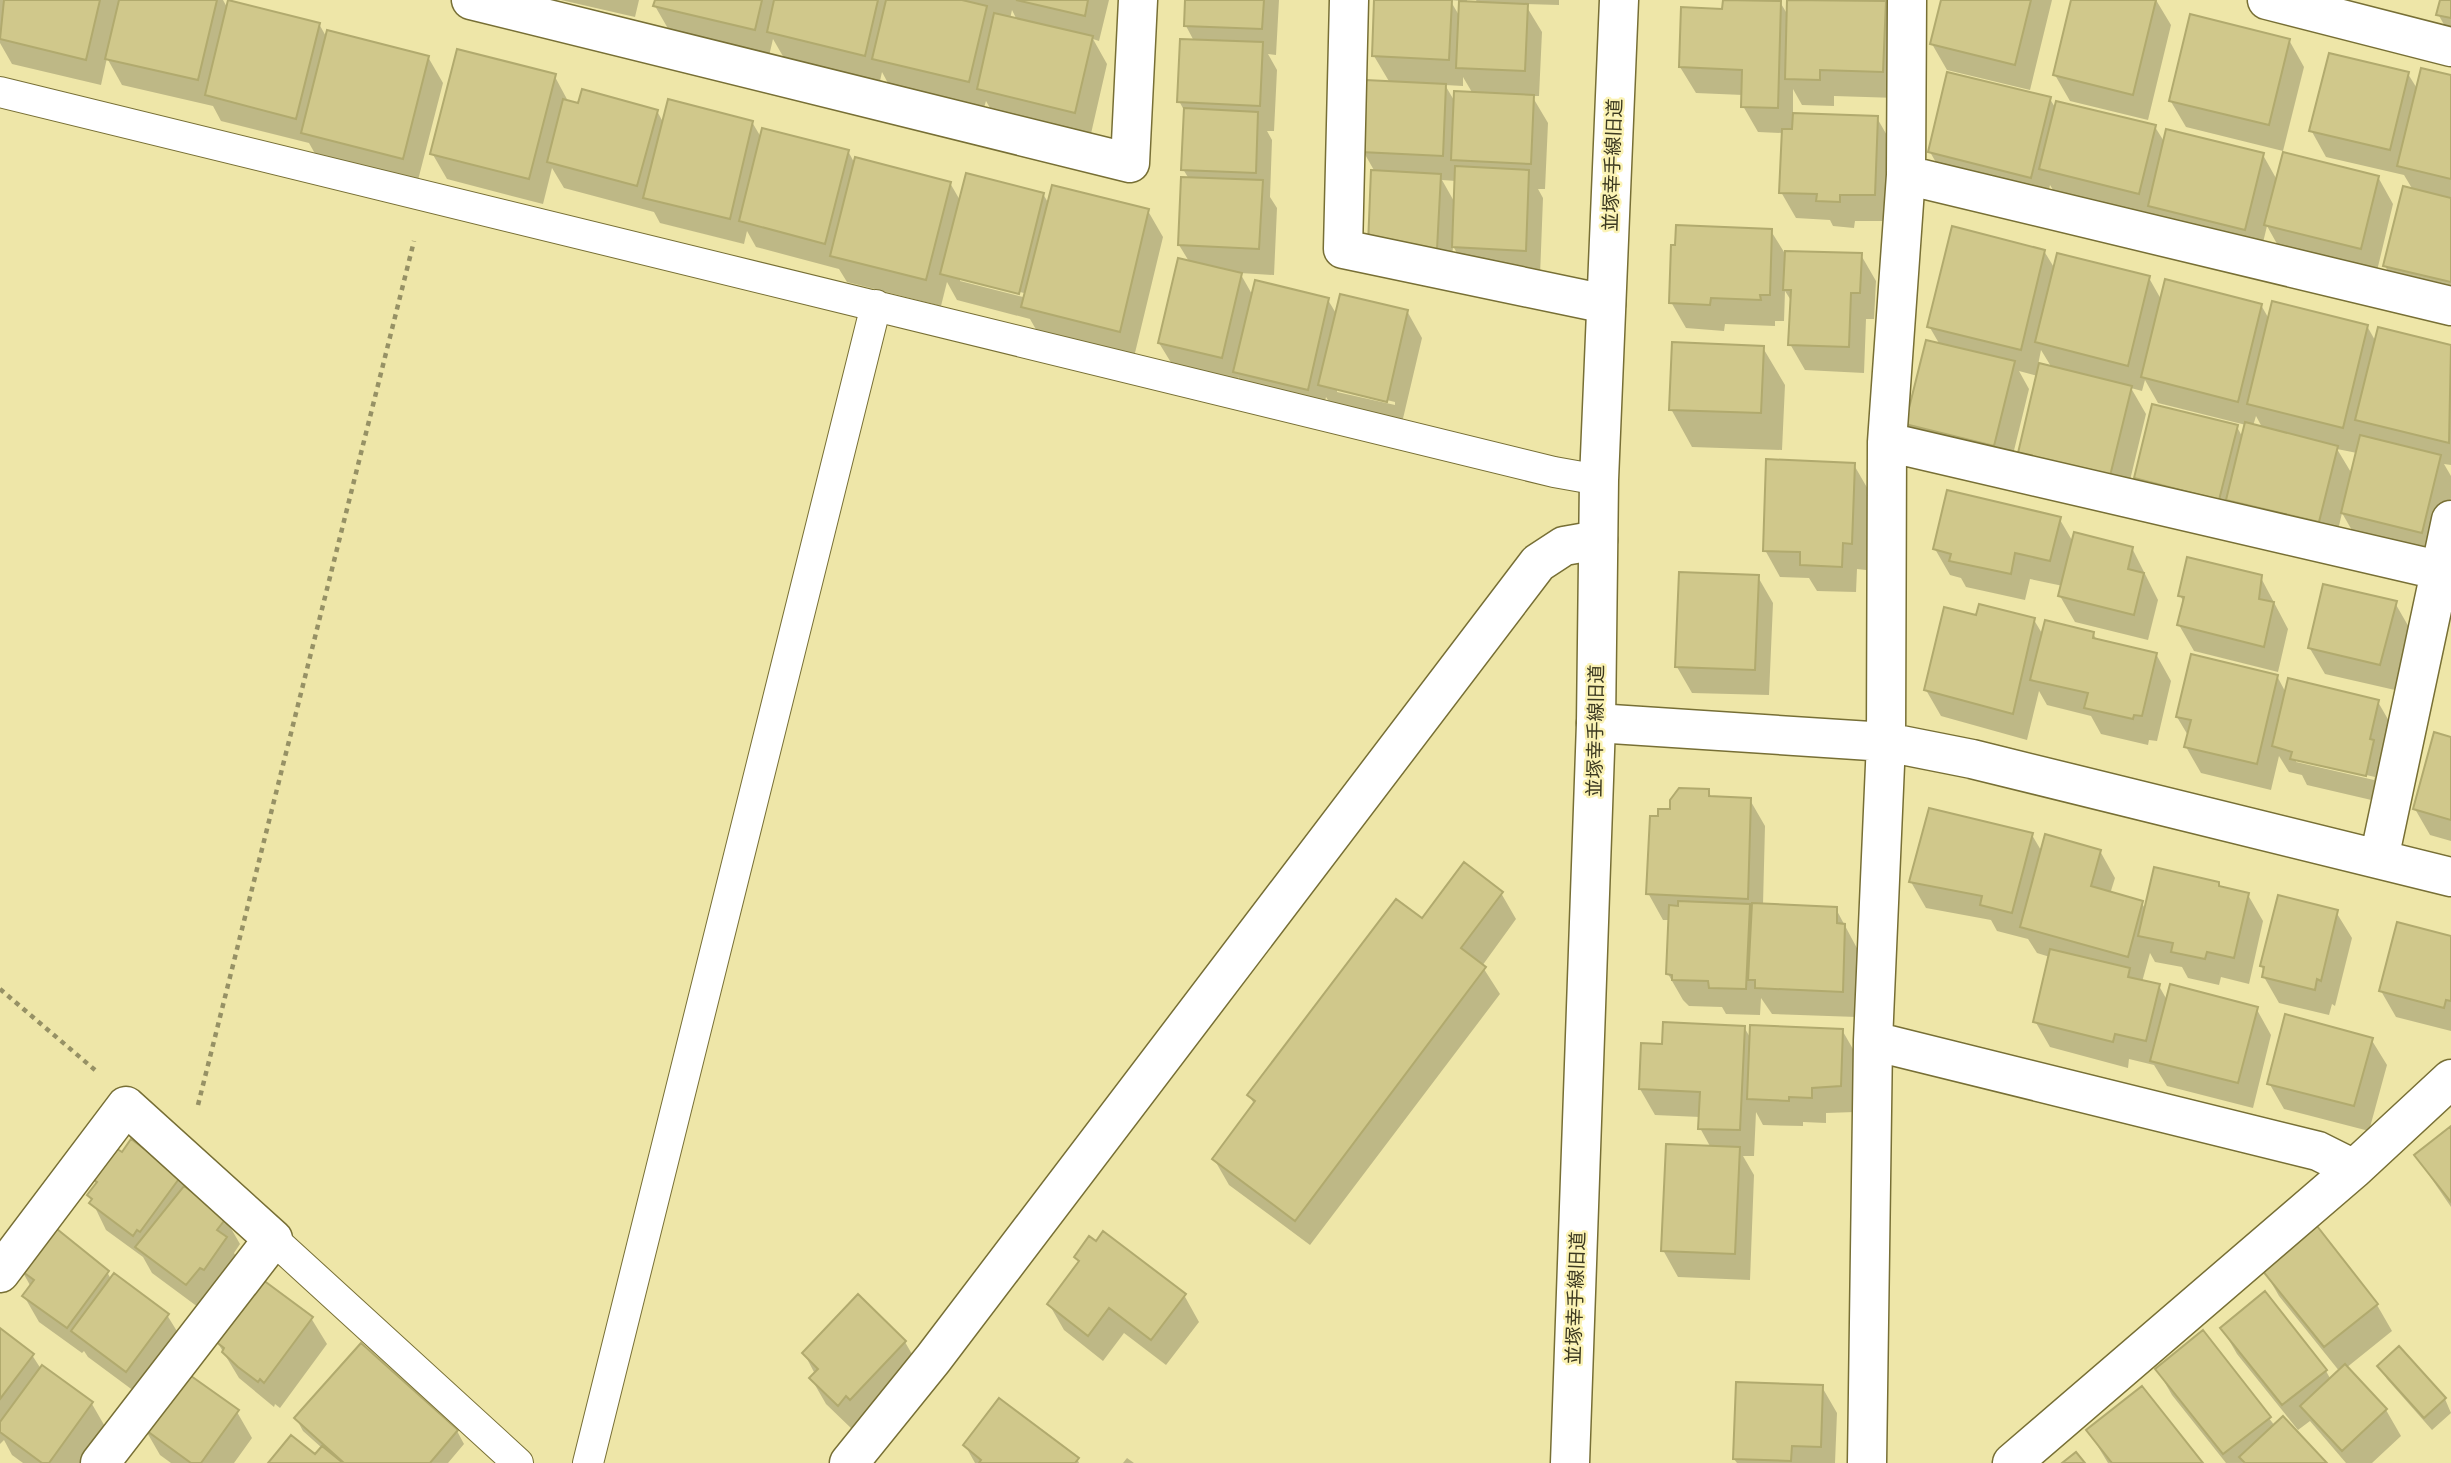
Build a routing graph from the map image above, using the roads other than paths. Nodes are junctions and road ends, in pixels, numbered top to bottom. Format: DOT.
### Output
graph roads {
  1 [pos="471,0"];
  2 [pos="1138,0"];
  3 [pos="1349,0"];
  4 [pos="1619,0"];
  5 [pos="1907,0"];
  6 [pos="2267,0"];
  7 [pos="2451,47"];
  8 [pos="0,92"];
  9 [pos="1906,175"];
  10 [pos="1606,304"];
  11 [pos="876,305"];
  12 [pos="2451,306"];
  13 [pos="1887,442"];
  14 [pos="1599,480"];
  15 [pos="2451,520"];
  16 [pos="1598,540"];
  17 [pos="2445,572"];
  18 [pos="1596,723"];
  19 [pos="1886,742"];
  20 [pos="2379,859"];
  21 [pos="2451,877"];
  22 [pos="1873,1041"];
  23 [pos="2451,1080"];
  24 [pos="2354,1169"];
  25 [pos="274,1239"];
  26 [pos="0,1273"];
  27 [pos="100,1463"];
  28 [pos="519,1463"];
  29 [pos="588,1463"];
  30 [pos="849,1463"];
  31 [pos="1570,1463"];
  32 [pos="1867,1463"];
  33 [pos="2012,1463"];
  1 -- 2 [label="street"];
  3 -- 10 [label="street"];
  4 -- 10 [label="street, 並塚幸手線旧道"];
  5 -- 9 [label="street"];
  6 -- 7 [label="street"];
  8 -- 11 [label="lane"];
  9 -- 12 [label="street"];
  9 -- 13 [label="street"];
  10 -- 14 [label="street, 並塚幸手線旧道"];
  11 -- 14 [label="lane"];
  11 -- 29 [label="lane"];
  13 -- 17 [label="street"];
  13 -- 19 [label="street"];
  14 -- 16 [label="street, 並塚幸手線旧道"];
  15 -- 17 [label="street"];
  16 -- 18 [label="street, 並塚幸手線旧道"];
  16 -- 30 [label="street"];
  17 -- 20 [label="street"];
  18 -- 19 [label="street"];
  18 -- 31 [label="street, 並塚幸手線旧道"];
  19 -- 20 [label="street"];
  19 -- 22 [label="street"];
  20 -- 21 [label="street"];
  22 -- 24 [label="street"];
  22 -- 32 [label="street"];
  23 -- 24 [label="street"];
  24 -- 33 [label="street"];
  25 -- 26 [label="street"];
  25 -- 27 [label="street"];
  25 -- 28 [label="lane"];
}
